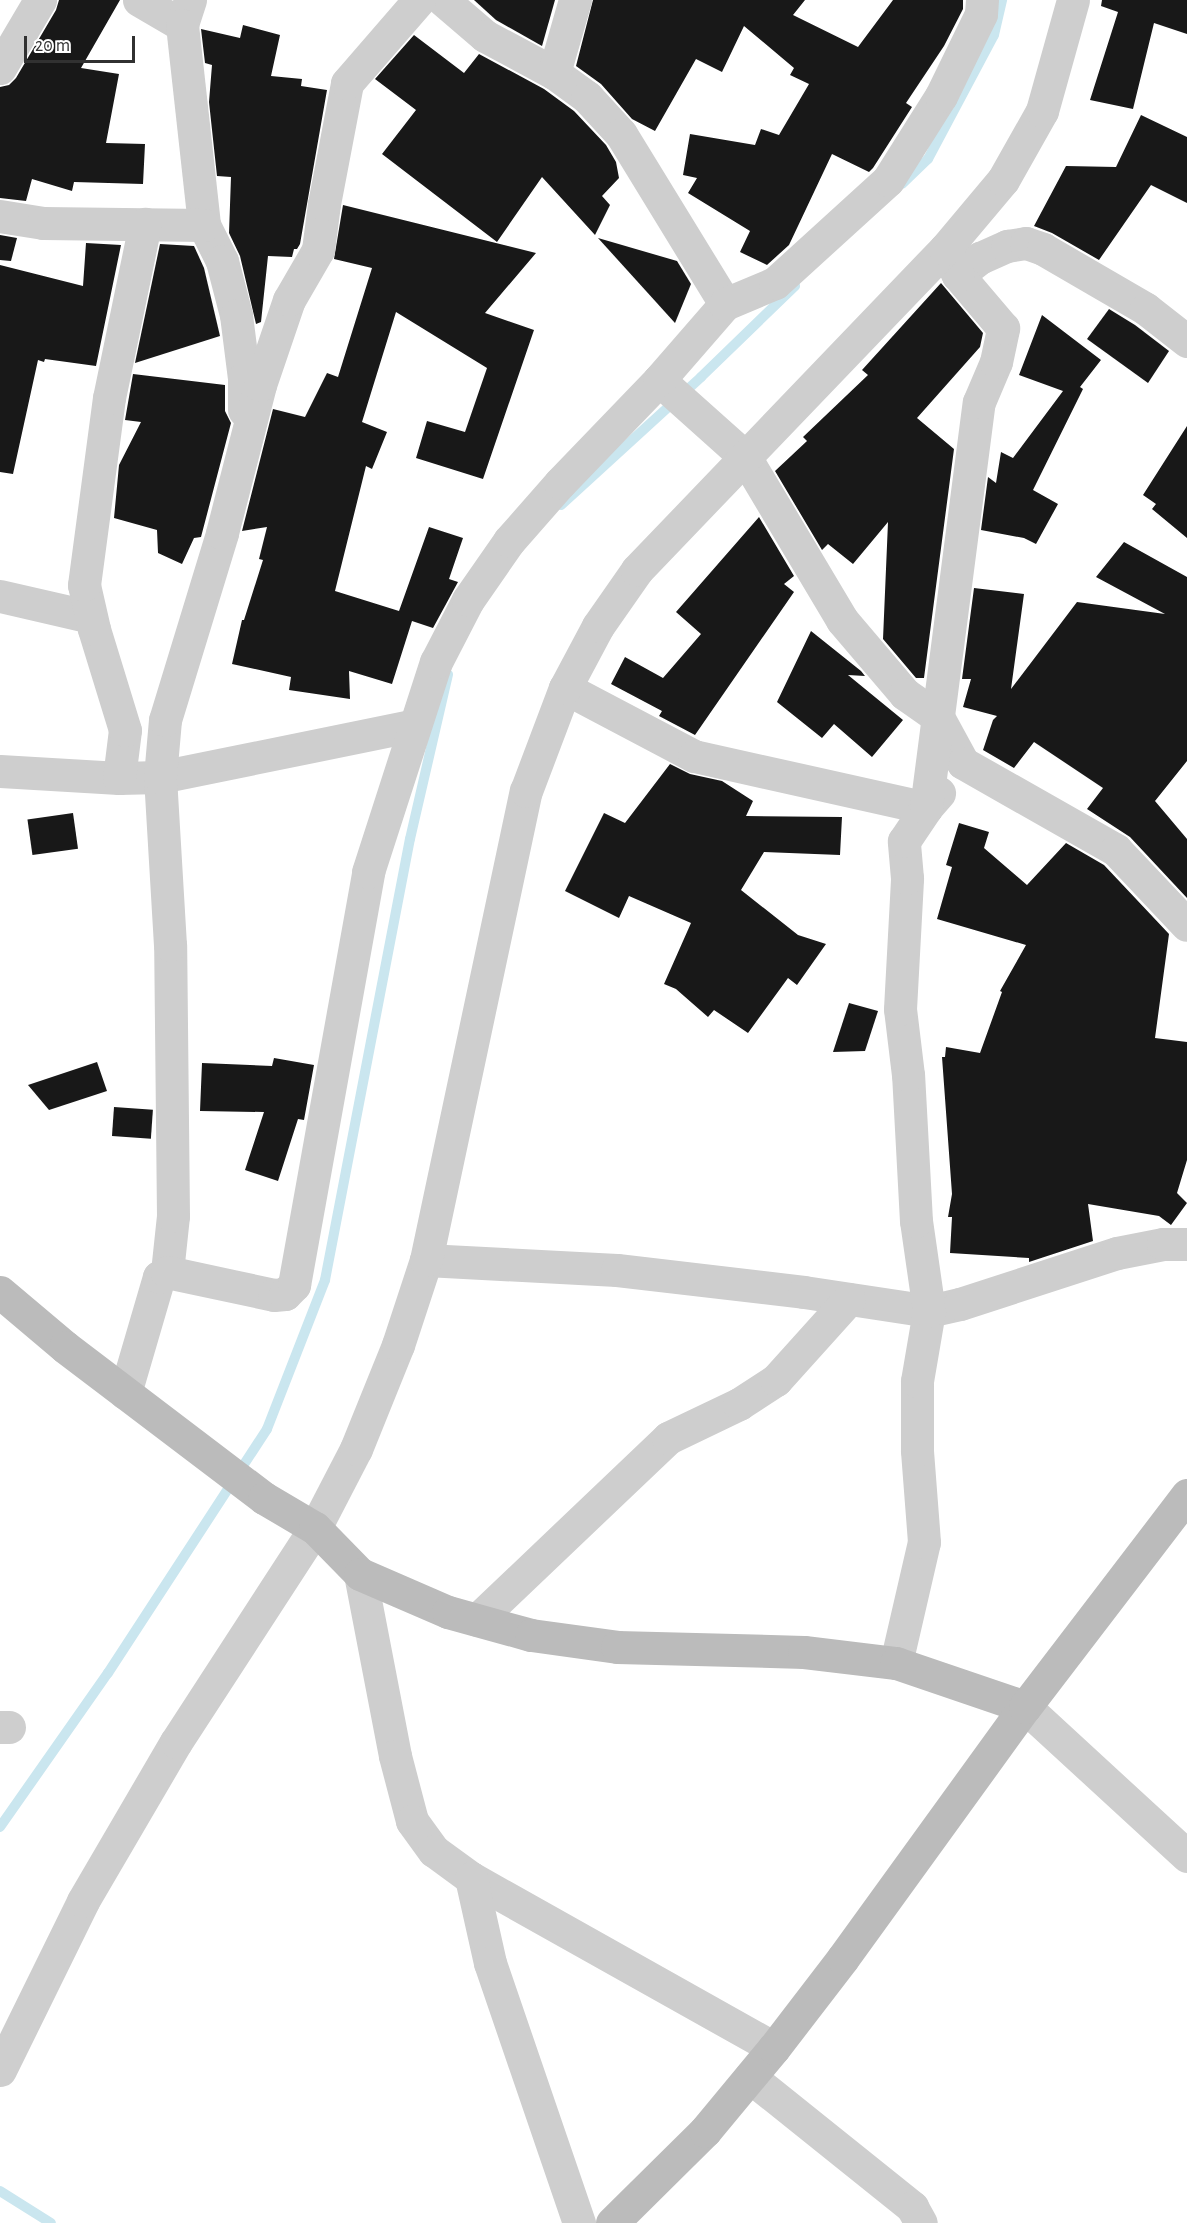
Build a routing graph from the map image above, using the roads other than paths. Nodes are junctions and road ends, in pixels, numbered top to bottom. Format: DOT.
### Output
graph roads {
  1 [pos="40,0"];
  2 [pos="139,0"];
  3 [pos="419,0"];
  4 [pos="443,0"];
  5 [pos="575,0"];
  6 [pos="982,0"];
  7 [pos="1073,0"];
  8 [pos="186,13"];
  9 [pos="0,68"];
  10 [pos="554,73"];
  11 [pos="0,216"];
  12 [pos="145,224"];
  13 [pos="204,225"];
  14 [pos="951,262"];
  15 [pos="726,304"];
  16 [pos="1187,341"];
  17 [pos="659,380"];
  18 [pos="245,447"];
  19 [pos="745,457"];
  20 [pos="0,596"];
  21 [pos="91,617"];
  22 [pos="565,688"];
  23 [pos="938,717"];
  24 [pos="415,725"];
  25 [pos="963,763"];
  26 [pos="0,771"];
  27 [pos="160,777"];
  28 [pos="118,778"];
  29 [pos="926,808"];
  30 [pos="1187,925"];
  31 [pos="1187,1244"];
  32 [pos="426,1260"];
  33 [pos="167,1272"];
  34 [pos="0,1292"];
  35 [pos="849,1299"];
  36 [pos="929,1311"];
  37 [pos="125,1393"];
  38 [pos="1187,1495"];
  39 [pos="315,1528"];
  40 [pos="360,1574"];
  41 [pos="477,1620"];
  42 [pos="896,1663"];
  43 [pos="1026,1707"];
  44 [pos="1182,1841"];
  45 [pos="471,1878"];
  46 [pos="774,2048"];
  47 [pos="0,2070"];
  48 [pos="750,2077"];
  49 [pos="579,2223"];
  50 [pos="612,2223"];
  51 [pos="921,2223"];
  1 -- 9 [label="street"];
  2 -- 8 [label="street"];
  3 -- 18 [label="street"];
  4 -- 10 [label="street"];
  5 -- 10 [label="street"];
  6 -- 15 [label="street"];
  7 -- 14 [label="street"];
  8 -- 13 [label="street"];
  10 -- 15 [label="street"];
  11 -- 12 [label="street"];
  12 -- 13 [label="street"];
  12 -- 21 [label="street"];
  13 -- 18 [label="street"];
  14 -- 16 [label="street"];
  14 -- 19 [label="street"];
  14 -- 23 [label="street"];
  15 -- 17 [label="street"];
  17 -- 19 [label="street"];
  17 -- 24 [label="street"];
  18 -- 27 [label="street"];
  19 -- 22 [label="street"];
  19 -- 23 [label="street"];
  20 -- 21 [label="street"];
  21 -- 28 [label="street"];
  22 -- 29 [label="street"];
  22 -- 32 [label="street"];
  23 -- 25 [label="street"];
  23 -- 29 [label="street"];
  24 -- 27 [label="street"];
  24 -- 33 [label="street"];
  25 -- 29 [label="street"];
  25 -- 30 [label="street"];
  26 -- 28 [label="street"];
  27 -- 28 [label="street"];
  27 -- 33 [label="street"];
  29 -- 36 [label="street"];
  31 -- 36 [label="street"];
  32 -- 35 [label="street"];
  32 -- 39 [label="street"];
  33 -- 37 [label="street"];
  34 -- 37 [label="street"];
  35 -- 36 [label="street"];
  35 -- 41 [label="street"];
  36 -- 42 [label="street"];
  37 -- 39 [label="street"];
  38 -- 43 [label="street"];
  39 -- 40 [label="street"];
  39 -- 47 [label="street"];
  40 -- 41 [label="street"];
  40 -- 45 [label="street"];
  41 -- 42 [label="street"];
  42 -- 43 [label="street"];
  43 -- 44 [label="street"];
  43 -- 46 [label="street"];
  45 -- 46 [label="street"];
  45 -- 49 [label="street"];
  46 -- 48 [label="street"];
  48 -- 50 [label="street"];
  48 -- 51 [label="street"];
}
